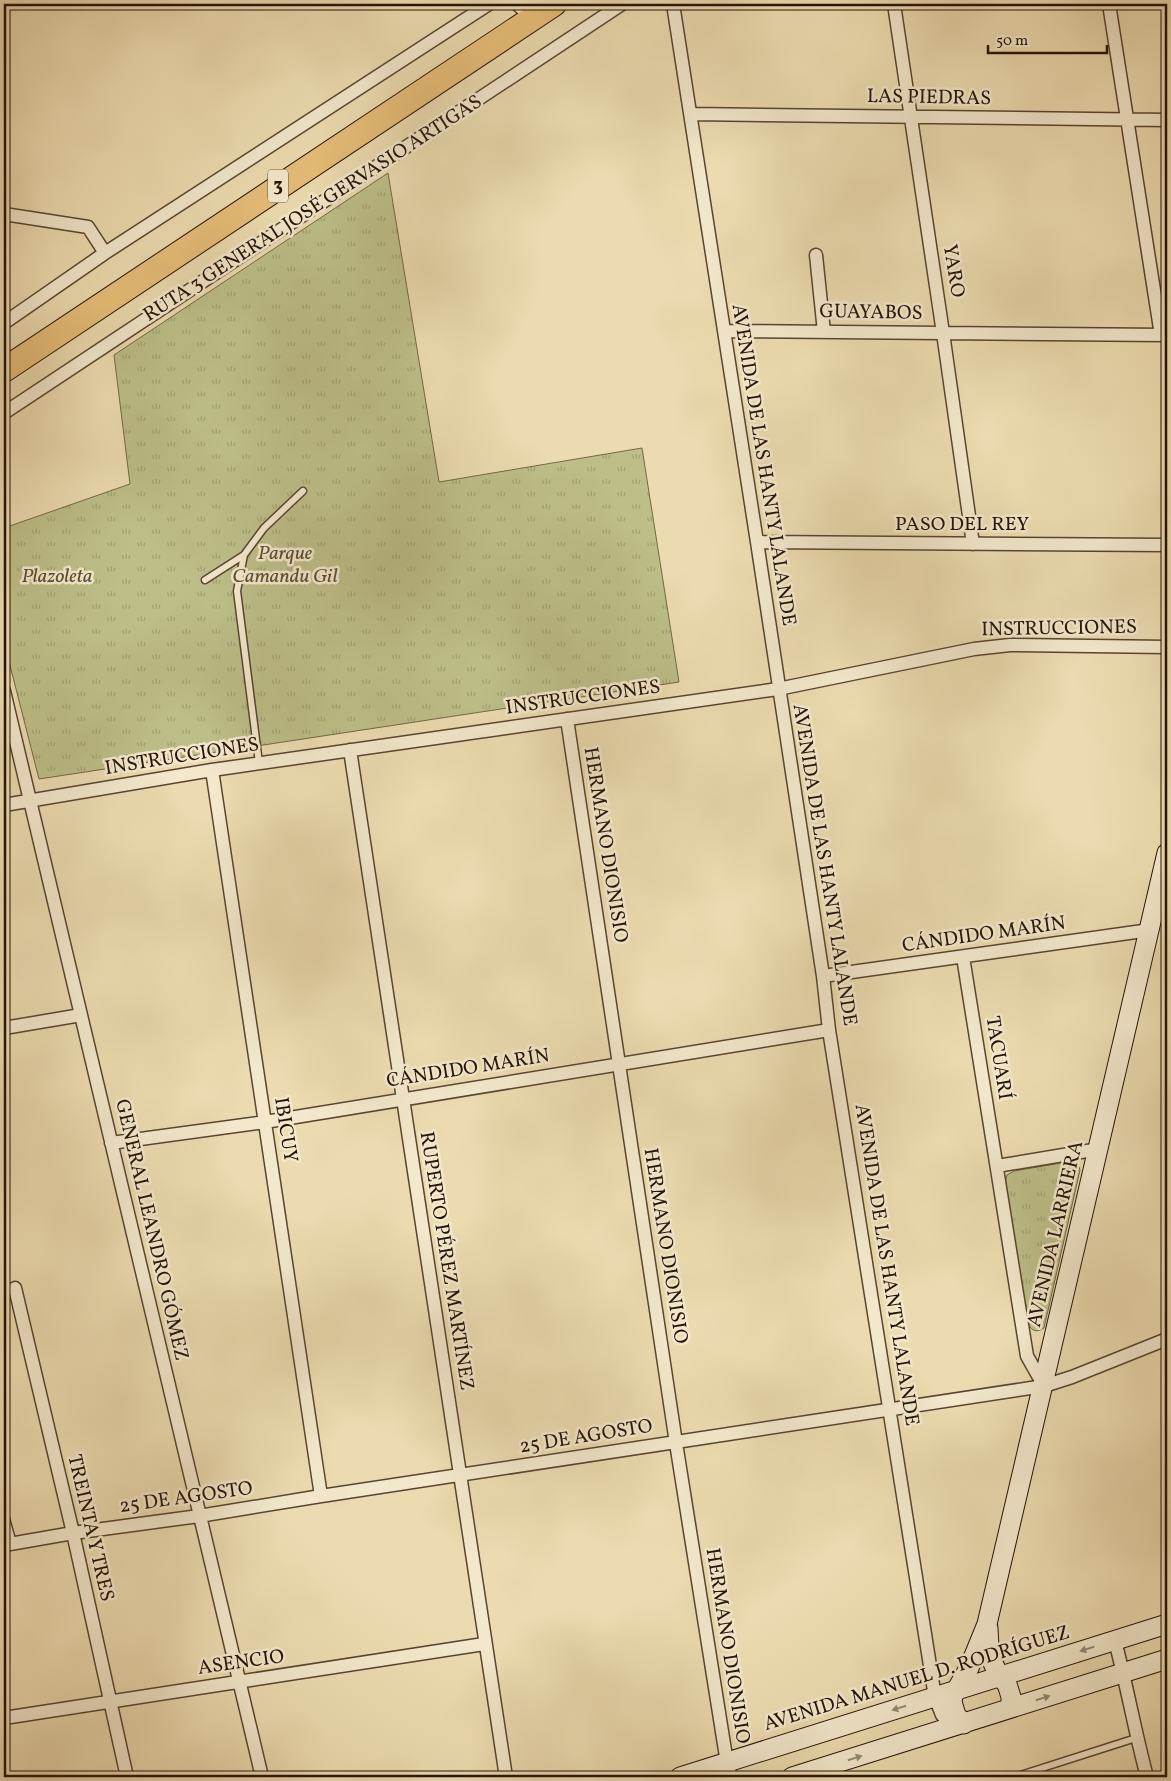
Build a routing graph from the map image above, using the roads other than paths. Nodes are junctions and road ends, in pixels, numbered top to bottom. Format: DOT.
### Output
graph roads {
  1 [pos="488,4"];
  2 [pos="554,4"];
  3 [pos="622,4"];
  4 [pos="673,4"];
  5 [pos="894,4"];
  6 [pos="1109,4"];
  7 [pos="525,11"];
  8 [pos="691,114"];
  9 [pos="910,116"];
  10 [pos="1127,120"];
  11 [pos="1167,120"];
  12 [pos="4,214"];
  13 [pos="105,253"];
  14 [pos="816,255"];
  15 [pos="4,323"];
  16 [pos="724,331"];
  17 [pos="824,332"];
  18 [pos="943,333"];
  19 [pos="1164,335"];
  20 [pos="4,370"];
  21 [pos="4,413"];
  22 [pos="303,491"];
  23 [pos="758,542"];
  24 [pos="972,544"];
  25 [pos="1167,545"];
  26 [pos="244,555"];
  27 [pos="205,580"];
  28 [pos="1167,647"];
  29 [pos="778,689"];
  30 [pos="4,691"];
  31 [pos="567,719"];
  32 [pos="350,750"];
  33 [pos="259,763"];
  34 [pos="212,770"];
  35 [pos="31,801"];
  36 [pos="4,805"];
  37 [pos="1167,853"];
  38 [pos="1162,894"];
  39 [pos="1150,930"];
  40 [pos="963,957"];
  41 [pos="823,976"];
  42 [pos="81,1015"];
  43 [pos="4,1028"];
  44 [pos="830,1030"];
  45 [pos="619,1064"];
  46 [pos="402,1099"];
  47 [pos="265,1122"];
  48 [pos="111,1143"];
  49 [pos="1099,1149"];
  50 [pos="997,1166"];
  51 [pos="15,1288"];
  52 [pos="1167,1339"];
  53 [pos="1044,1386"];
  54 [pos="890,1411"];
  55 [pos="676,1443"];
  56 [pos="459,1475"];
  57 [pos="321,1496"];
  58 [pos="4,1512"];
  59 [pos="199,1516"];
  60 [pos="73,1533"];
  61 [pos="8,1544"];
  62 [pos="987,1624"];
  63 [pos="1167,1624"];
  64 [pos="1114,1641"];
  65 [pos="484,1644"];
  66 [pos="1167,1659"];
  67 [pos="1123,1673"];
  68 [pos="999,1676"];
  69 [pos="240,1682"];
  70 [pos="956,1690"];
  71 [pos="936,1696"];
  72 [pos="110,1700"];
  73 [pos="1011,1708"];
  74 [pos="4,1718"];
  75 [pos="958,1726"];
  76 [pos="1136,1738"];
  77 [pos="729,1770"];
  78 [pos="127,1777"];
  79 [pos="262,1777"];
  80 [pos="506,1777"];
  81 [pos="680,1777"];
  82 [pos="792,1777"];
  83 [pos="1014,1777"];
  84 [pos="1146,1777"];
  1 -- 13 [label="street"];
  2 -- 7 [label="highway, RUTA 3 GENERAL JOSÉ GERVASIO ARTIGAS / 3"];
  3 -- 21 [label="street, RUTA 3 GENERAL JOSÉ GERVASIO ARTIGAS"];
  4 -- 8 [label="street, AVENIDA DE LAS HANTY LALANDE"];
  5 -- 9 [label="street, YARO"];
  6 -- 10 [label="street"];
  7 -- 20 [label="highway, RUTA 3 GENERAL JOSÉ GERVASIO ARTIGAS / 3"];
  8 -- 9 [label="street, LAS PIEDRAS"];
  8 -- 16 [label="street, AVENIDA DE LAS HANTY LALANDE"];
  9 -- 10 [label="street, LAS PIEDRAS"];
  9 -- 18 [label="street, YARO"];
  10 -- 11 [label="street, LAS PIEDRAS"];
  10 -- 19 [label="street"];
  12 -- 13 [label="street"];
  13 -- 15 [label="street"];
  14 -- 17 [label="street"];
  16 -- 17 [label="street, GUAYABOS"];
  16 -- 23 [label="street, AVENIDA DE LAS HANTY LALANDE"];
  17 -- 18 [label="street, GUAYABOS"];
  18 -- 19 [label="street, GUAYABOS"];
  18 -- 24 [label="street, YARO"];
  22 -- 26 [label="lane"];
  23 -- 24 [label="street, PASO DEL REY"];
  23 -- 29 [label="street, AVENIDA DE LAS HANTY LALANDE"];
  24 -- 25 [label="street, PASO DEL REY"];
  26 -- 27 [label="lane"];
  26 -- 33 [label="lane"];
  28 -- 29 [label="street, INSTRUCCIONES"];
  29 -- 31 [label="street, INSTRUCCIONES"];
  29 -- 41 [label="street, AVENIDA DE LAS HANTY LALANDE"];
  30 -- 35 [label="street, GENERAL LEANDRO GÓMEZ"];
  31 -- 32 [label="street, INSTRUCCIONES"];
  31 -- 45 [label="street, HERMANO DIONISIO"];
  32 -- 33 [label="street, INSTRUCCIONES"];
  32 -- 46 [label="street, RUPERTO PÉREZ MARTÍNEZ"];
  33 -- 34 [label="street, INSTRUCCIONES"];
  34 -- 35 [label="street, INSTRUCCIONES"];
  34 -- 47 [label="street, IBICUY"];
  35 -- 36 [label="street, INSTRUCCIONES"];
  35 -- 42 [label="street, GENERAL LEANDRO GÓMEZ"];
  37 -- 38 [label="street, AVENIDA LARRIERA"];
  38 -- 39 [label="street, AVENIDA LARRIERA"];
  39 -- 40 [label="street, CÁNDIDO MARÍN"];
  39 -- 49 [label="street, AVENIDA LARRIERA"];
  40 -- 41 [label="street, CÁNDIDO MARÍN"];
  40 -- 50 [label="street, TACUARÍ"];
  41 -- 44 [label="street, AVENIDA DE LAS HANTY LALANDE"];
  42 -- 43 [label="street"];
  42 -- 48 [label="street, GENERAL LEANDRO GÓMEZ"];
  44 -- 45 [label="street, CÁNDIDO MARÍN"];
  44 -- 54 [label="street, AVENIDA DE LAS HANTY LALANDE"];
  45 -- 46 [label="street, CÁNDIDO MARÍN"];
  45 -- 55 [label="street, HERMANO DIONISIO"];
  46 -- 47 [label="street, CÁNDIDO MARÍN"];
  46 -- 56 [label="street, RUPERTO PÉREZ MARTÍNEZ"];
  47 -- 48 [label="street, CÁNDIDO MARÍN"];
  47 -- 57 [label="street, IBICUY"];
  48 -- 59 [label="street, GENERAL LEANDRO GÓMEZ"];
  49 -- 50 [label="street"];
  49 -- 53 [label="street, AVENIDA LARRIERA"];
  50 -- 53 [label="street, TACUARÍ"];
  51 -- 60 [label="street, TREINTA Y TRES"];
  52 -- 53 [label="street, 25 DE AGOSTO"];
  53 -- 54 [label="street, 25 DE AGOSTO"];
  53 -- 62 [label="street, AVENIDA LARRIERA"];
  54 -- 55 [label="street, 25 DE AGOSTO"];
  54 -- 71 [label="street, AVENIDA DE LAS HANTY LALANDE"];
  55 -- 56 [label="street, 25 DE AGOSTO"];
  55 -- 77 [label="street, HERMANO DIONISIO"];
  56 -- 57 [label="street, 25 DE AGOSTO"];
  56 -- 65 [label="street, RUPERTO PÉREZ MARTÍNEZ"];
  57 -- 59 [label="street, 25 DE AGOSTO"];
  58 -- 61 [label="lane"];
  59 -- 60 [label="street, 25 DE AGOSTO"];
  59 -- 69 [label="street, GENERAL LEANDRO GÓMEZ"];
  60 -- 61 [label="street, 25 DE AGOSTO"];
  60 -- 72 [label="street, TREINTA Y TRES"];
  62 -- 68 [label="street, AVENIDA LARRIERA"];
  62 -- 70 [label="street, AVENIDA LARRIERA"];
  63 -- 64 [label="street, AVENIDA MANUEL D. RODRÍGUEZ"];
  64 -- 67 [label="street"];
  64 -- 68 [label="street, AVENIDA MANUEL D. RODRÍGUEZ, one-way"];
  65 -- 69 [label="street, ASENCIO"];
  65 -- 80 [label="street, RUPERTO PÉREZ MARTÍNEZ"];
  66 -- 67 [label="street"];
  73 -- 67 [label="street, one-way"];
  67 -- 76 [label="street"];
  68 -- 70 [label="street, AVENIDA MANUEL D. RODRÍGUEZ"];
  68 -- 73 [label="street, AVENIDA LARRIERA"];
  69 -- 72 [label="street, ASENCIO"];
  69 -- 79 [label="street, GENERAL LEANDRO GÓMEZ"];
  70 -- 71 [label="street, AVENIDA MANUEL D. RODRÍGUEZ"];
  70 -- 75 [label="street"];
  71 -- 75 [label="street, AVENIDA DE LAS HANTY LALANDE"];
  71 -- 77 [label="street, AVENIDA MANUEL D. RODRÍGUEZ, one-way"];
  72 -- 74 [label="street, ASENCIO"];
  72 -- 78 [label="street, TREINTA Y TRES"];
  73 -- 75 [label="street"];
  82 -- 75 [label="street, one-way"];
  76 -- 83 [label="lane"];
  76 -- 84 [label="street"];
  77 -- 81 [label="street, AVENIDA MANUEL D. RODRÍGUEZ"];
}
